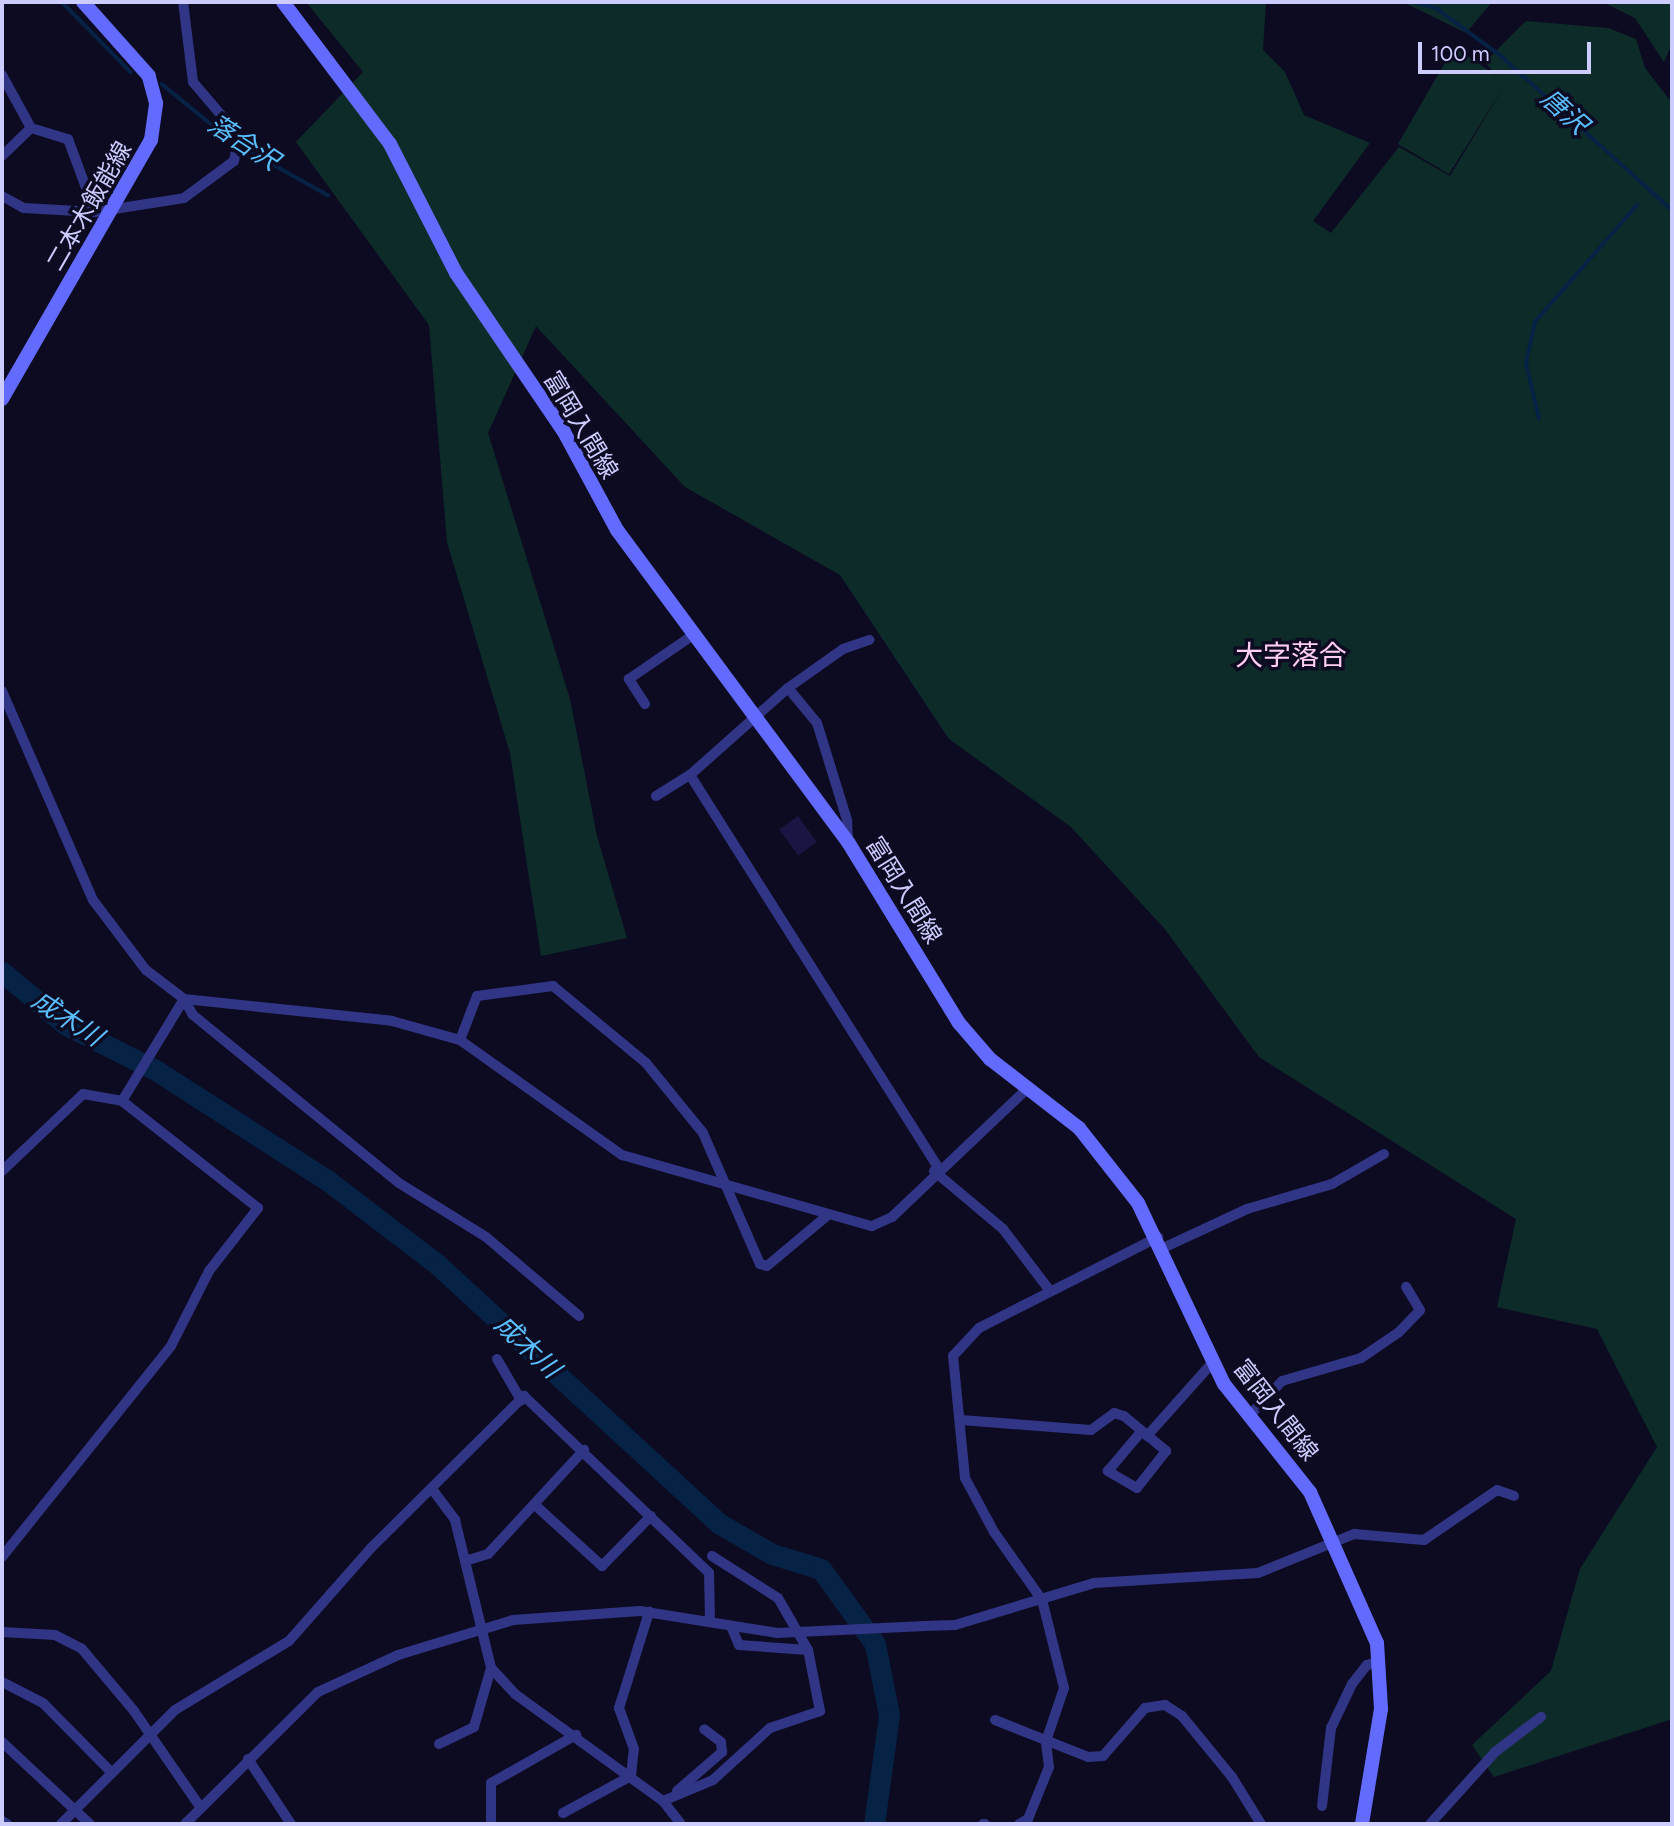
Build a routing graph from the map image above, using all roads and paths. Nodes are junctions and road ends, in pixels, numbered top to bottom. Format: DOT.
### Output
graph roads {
  1 [pos="83,2"];
  2 [pos="183,2"];
  3 [pos="283,2"];
  4 [pos="2,75"];
  5 [pos="31,128"];
  6 [pos="2,156"];
  7 [pos="2,196"];
  8 [pos="114,210"];
  9 [pos="95,212"];
  10 [pos="2,399"];
  11 [pos="693,635"];
  12 [pos="869,640"];
  13 [pos="788,688"];
  14 [pos="2,691"];
  15 [pos="645,704"];
  16 [pos="752,715"];
  17 [pos="690,775"];
  18 [pos="656,796"];
  19 [pos="848,842"];
  20 [pos="184,999"];
  21 [pos="460,1040"];
  22 [pos="1028,1088"];
  23 [pos="122,1101"];
  24 [pos="1384,1154"];
  25 [pos="936,1169"];
  26 [pos="2,1171"];
  27 [pos="725,1186"];
  28 [pos="828,1215"];
  29 [pos="1160,1242"];
  30 [pos="1406,1287"];
  31 [pos="1050,1291"];
  32 [pos="579,1317"];
  33 [pos="497,1359"];
  34 [pos="1212,1363"];
  35 [pos="521,1400"];
  36 [pos="1249,1416"];
  37 [pos="961,1420"];
  38 [pos="1144,1434"];
  39 [pos="584,1450"];
  40 [pos="432,1489"];
  41 [pos="1514,1496"];
  42 [pos="534,1505"];
  43 [pos="651,1516"];
  44 [pos="1335,1539"];
  45 [pos="712,1556"];
  46 [pos="2,1557"];
  47 [pos="465,1561"];
  48 [pos="1042,1600"];
  49 [pos="649,1612"];
  50 [pos="710,1619"];
  51 [pos="731,1626"];
  52 [pos="481,1631"];
  53 [pos="2,1632"];
  54 [pos="808,1650"];
  55 [pos="1379,1661"];
  56 [pos="491,1668"];
  57 [pos="2,1682"];
  58 [pos="1541,1717"];
  59 [pos="995,1720"];
  60 [pos="704,1728"];
  61 [pos="576,1735"];
  62 [pos="149,1740"];
  63 [pos="1046,1741"];
  64 [pos="2,1742"];
  65 [pos="439,1744"];
  66 [pos="248,1759"];
  67 [pos="112,1773"];
  68 [pos="631,1776"];
  69 [pos="663,1801"];
  70 [pos="1322,1806"];
  71 [pos="201,1808"];
  72 [pos="75,1809"];
  73 [pos="563,1813"];
  74 [pos="2,1821"];
  75 [pos="7,1824"];
  76 [pos="61,1824"];
  77 [pos="90,1824"];
  78 [pos="185,1824"];
  79 [pos="291,1824"];
  80 [pos="491,1824"];
  81 [pos="681,1824"];
  82 [pos="1020,1824"];
  83 [pos="1261,1824"];
  84 [pos="1362,1824"];
  85 [pos="1430,1824"];
  1 -- 8 [label="main road, 二本木飯能線"];
  2 -- 8 [label="street"];
  3 -- 11 [label="main road, 富岡入間線"];
  4 -- 5 [label="street"];
  5 -- 6 [label="street"];
  5 -- 9 [label="street"];
  7 -- 9 [label="street"];
  8 -- 9 [label="street"];
  8 -- 10 [label="main road, 二本木飯能線"];
  11 -- 15 [label="street"];
  11 -- 16 [label="main road, 富岡入間線"];
  12 -- 13 [label="street"];
  13 -- 16 [label="street"];
  13 -- 19 [label="street"];
  14 -- 20 [label="street"];
  16 -- 17 [label="street"];
  16 -- 19 [label="main road, 富岡入間線"];
  17 -- 18 [label="street"];
  17 -- 25 [label="street"];
  19 -- 22 [label="main road, 富岡入間線"];
  20 -- 21 [label="street"];
  20 -- 23 [label="street"];
  20 -- 32 [label="street"];
  21 -- 27 [label="street"];
  21 -- 27 [label="street"];
  22 -- 25 [label="street"];
  22 -- 29 [label="main road, 富岡入間線"];
  23 -- 26 [label="street"];
  23 -- 46 [label="street"];
  24 -- 29 [label="street"];
  25 -- 28 [label="street"];
  25 -- 31 [label="street"];
  27 -- 28 [label="street"];
  27 -- 28 [label="street"];
  29 -- 31 [label="street"];
  29 -- 34 [label="main road, 富岡入間線"];
  30 -- 36 [label="street"];
  31 -- 37 [label="street"];
  33 -- 35 [label="street"];
  34 -- 36 [label="main road, 富岡入間線"];
  34 -- 38 [label="street"];
  35 -- 39 [label="street"];
  35 -- 40 [label="street"];
  36 -- 44 [label="main road, 富岡入間線"];
  37 -- 38 [label="street"];
  37 -- 48 [label="street"];
  38 -- 38 [label="street"];
  39 -- 42 [label="street"];
  39 -- 43 [label="street"];
  40 -- 47 [label="street"];
  40 -- 62 [label="street"];
  41 -- 44 [label="street"];
  42 -- 43 [label="street"];
  42 -- 47 [label="street"];
  43 -- 50 [label="street"];
  44 -- 48 [label="street"];
  44 -- 55 [label="main road, 富岡入間線"];
  45 -- 54 [label="street"];
  47 -- 52 [label="street"];
  48 -- 51 [label="street, bridge"];
  48 -- 63 [label="street"];
  49 -- 50 [label="street"];
  49 -- 52 [label="street"];
  49 -- 68 [label="street"];
  50 -- 51 [label="street"];
  51 -- 54 [label="street"];
  52 -- 56 [label="street"];
  52 -- 66 [label="street"];
  53 -- 62 [label="street"];
  54 -- 69 [label="street"];
  55 -- 70 [label="street"];
  55 -- 84 [label="main road, 富岡入間線"];
  56 -- 61 [label="street"];
  56 -- 65 [label="street"];
  57 -- 67 [label="street"];
  58 -- 85 [label="street"];
  59 -- 63 [label="street"];
  60 -- 69 [label="street"];
  61 -- 68 [label="street"];
  61 -- 80 [label="street"];
  62 -- 67 [label="street"];
  62 -- 71 [label="street"];
  63 -- 82 [label="street"];
  63 -- 83 [label="street"];
  64 -- 72 [label="street"];
  66 -- 71 [label="street"];
  66 -- 79 [label="street"];
  67 -- 72 [label="street"];
  68 -- 69 [label="street"];
  68 -- 73 [label="street"];
  69 -- 81 [label="street"];
  71 -- 78 [label="street"];
  72 -- 76 [label="street"];
  72 -- 77 [label="street"];
  74 -- 75 [label="street"];
}
